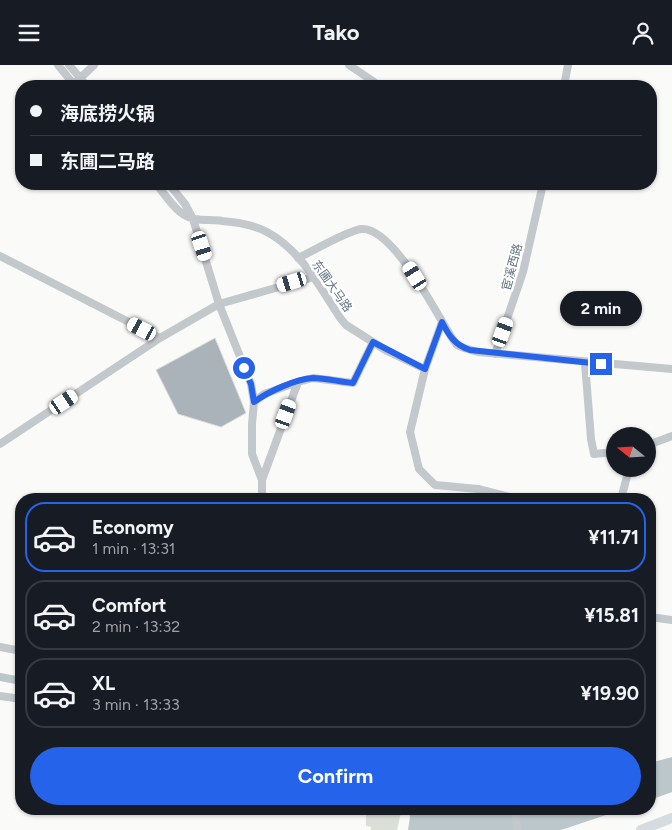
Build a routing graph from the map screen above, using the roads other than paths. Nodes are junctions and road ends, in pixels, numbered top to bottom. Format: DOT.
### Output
graph roads {
  1 [pos="58,65"];
  2 [pos="69,65"];
  3 [pos="94,65"];
  4 [pos="349,65"];
  5 [pos="568,65"];
  6 [pos="80,78"];
  7 [pos="70,80"];
  8 [pos="371,80"];
  9 [pos="565,80"];
  10 [pos="161,190"];
  11 [pos="173,190"];
  12 [pos="542,190"];
  13 [pos="193,219"];
  14 [pos="0,256"];
  15 [pos="298,258"];
  16 [pos="314,277"];
  17 [pos="219,304"];
  18 [pos="442,322"];
  19 [pos="160,338"];
  20 [pos="373,342"];
  21 [pos="495,354"];
  22 [pos="585,363"];
  23 [pos="425,369"];
  24 [pos="672,369"];
  25 [pos="298,382"];
  26 [pos="254,402"];
  27 [pos="672,436"];
  28 [pos="656,442"];
  29 [pos="0,444"];
  30 [pos="606,453"];
  31 [pos="627,477"];
  32 [pos="262,479"];
  33 [pos="263,493"];
  34 [pos="494,493"];
  35 [pos="623,493"];
  36 [pos="656,618"];
  37 [pos="672,620"];
  38 [pos="0,647"];
  39 [pos="15,650"];
  40 [pos="0,696"];
  41 [pos="15,698"];
  42 [pos="516,815"];
  43 [pos="672,818"];
  44 [pos="517,830"];
  45 [pos="641,830"];
  1 -- 7 [label="street"];
  2 -- 6 [label="street"];
  3 -- 6 [label="street"];
  4 -- 8 [label="street"];
  5 -- 9 [label="street"];
  10 -- 13 [label="street"];
  11 -- 13 [label="street"];
  12 -- 21 [label="street, 宦溪西路"];
  13 -- 15 [label="street, 东圃大马路"];
  13 -- 17 [label="street"];
  14 -- 19 [label="street"];
  15 -- 16 [label="street, 东圃大马路"];
  15 -- 18 [label="street"];
  16 -- 17 [label="street"];
  16 -- 20 [label="street, 东圃大马路"];
  17 -- 19 [label="street"];
  17 -- 26 [label="street"];
  18 -- 21 [label="street"];
  18 -- 23 [label="street"];
  19 -- 29 [label="street"];
  20 -- 23 [label="street, 东圃大马路"];
  20 -- 25 [label="street"];
  21 -- 22 [label="street"];
  22 -- 24 [label="street"];
  22 -- 30 [label="street"];
  23 -- 34 [label="street"];
  25 -- 26 [label="street"];
  25 -- 32 [label="street"];
  26 -- 32 [label="street"];
  27 -- 28 [label="street"];
  31 -- 35 [label="street"];
  32 -- 33 [label="street"];
  36 -- 37 [label="street"];
  38 -- 39 [label="street"];
  40 -- 41 [label="street"];
  42 -- 44 [label="street"];
  43 -- 45 [label="main road"];
}
